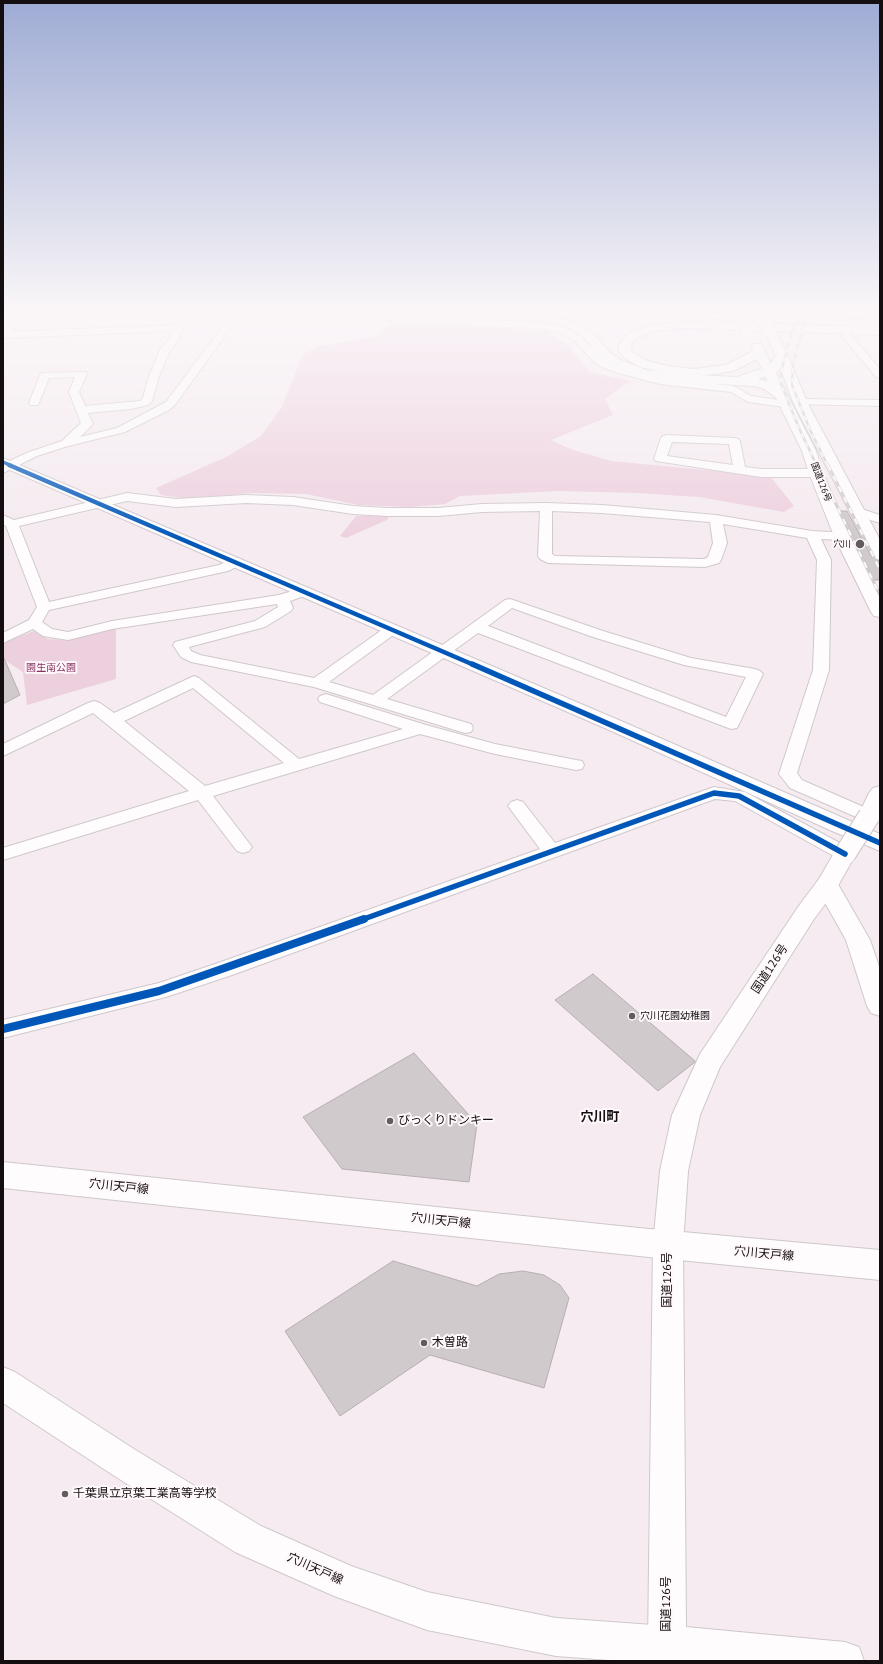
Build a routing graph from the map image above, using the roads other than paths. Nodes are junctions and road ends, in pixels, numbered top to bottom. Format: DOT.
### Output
graph roads {
  1 [pos="40,388"];
  2 [pos="76,388"];
  3 [pos="151,388"];
  4 [pos="181,388"];
  5 [pos="725,388"];
  6 [pos="767,388"];
  7 [pos="776,388"];
  8 [pos="794,388"];
  9 [pos="782,399"];
  10 [pos="800,402"];
  11 [pos="34,403"];
  12 [pos="880,403"];
  13 [pos="82,410"];
  14 [pos="64,444"];
  15 [pos="5,466"];
  16 [pos="740,470"];
  17 [pos="816,473"];
  18 [pos="102,504"];
  19 [pos="546,507"];
  20 [pos="858,512"];
  21 [pos="716,519"];
  22 [pos="880,519"];
  23 [pos="8,522"];
  24 [pos="812,535"];
  25 [pos="842,536"];
  26 [pos="880,555"];
  27 [pos="234,562"];
  28 [pos="302,592"];
  29 [pos="282,599"];
  30 [pos="44,607"];
  31 [pos="880,612"];
  32 [pos="34,623"];
  33 [pos="477,627"];
  34 [pos="391,630"];
  35 [pos="3,639"];
  36 [pos="443,652"];
  37 [pos="317,683"];
  38 [pos="326,699"];
  39 [pos="375,701"];
  40 [pos="113,720"];
  41 [pos="465,728"];
  42 [pos="420,729"];
  43 [pos="3,751"];
  44 [pos="296,765"];
  45 [pos="576,765"];
  46 [pos="202,793"];
  47 [pos="880,793"];
  48 [pos="517,806"];
  49 [pos="870,816"];
  50 [pos="880,843"];
  51 [pos="243,847"];
  52 [pos="551,851"];
  53 [pos="3,854"];
  54 [pos="845,854"];
  55 [pos="827,885"];
  56 [pos="880,1006"];
  57 [pos="3,1029"];
  58 [pos="3,1175"];
  59 [pos="668,1245"];
  60 [pos="880,1266"];
  61 [pos="3,1384"];
  62 [pos="667,1645"];
  63 [pos="845,1661"];
  1 -- 11 [label="street"];
  2 -- 13 [label="street"];
  3 -- 13 [label="street"];
  4 -- 14 [label="street"];
  5 -- 9 [label="street"];
  6 -- 9 [label="main road"];
  7 -- 9 [label="main road, 国道126号"];
  8 -- 10 [label="main road, 国道126号"];
  9 -- 17 [label="main road, 国道126号"];
  10 -- 12 [label="street"];
  10 -- 20 [label="main road, 国道126号"];
  13 -- 14 [label="street"];
  14 -- 15 [label="street"];
  15 -- 18 [label="main road"];
  16 -- 16 [label="street"];
  16 -- 17 [label="street"];
  17 -- 25 [label="main road, 国道126号"];
  18 -- 19 [label="street"];
  18 -- 23 [label="street"];
  18 -- 27 [label="main road"];
  19 -- 21 [label="street"];
  19 -- 21 [label="street"];
  20 -- 22 [label="street"];
  20 -- 26 [label="main road, 国道126号"];
  21 -- 24 [label="street"];
  23 -- 30 [label="street"];
  24 -- 25 [label="street"];
  24 -- 49 [label="street"];
  25 -- 31 [label="main road, 国道126号"];
  27 -- 28 [label="main road"];
  27 -- 30 [label="street"];
  28 -- 29 [label="street"];
  28 -- 34 [label="main road"];
  29 -- 32 [label="street"];
  29 -- 37 [label="street"];
  30 -- 32 [label="street"];
  32 -- 35 [label="street"];
  33 -- 33 [label="street"];
  33 -- 36 [label="street"];
  34 -- 36 [label="main road"];
  34 -- 37 [label="street"];
  36 -- 39 [label="street"];
  36 -- 50 [label="main road"];
  37 -- 39 [label="street"];
  38 -- 42 [label="street"];
  39 -- 41 [label="street"];
  40 -- 43 [label="street"];
  40 -- 44 [label="street"];
  40 -- 46 [label="street"];
  42 -- 44 [label="street"];
  42 -- 45 [label="street"];
  44 -- 46 [label="street"];
  46 -- 51 [label="street"];
  46 -- 53 [label="street"];
  47 -- 49 [label="main road, 国道126号"];
  48 -- 52 [label="street"];
  49 -- 54 [label="main road, 国道126号, bridge"];
  52 -- 54 [label="street"];
  52 -- 57 [label="street"];
  54 -- 55 [label="main road, 国道126号"];
  55 -- 56 [label="main road"];
  55 -- 59 [label="main road, 国道126号"];
  58 -- 59 [label="main road, 穴川天戸線"];
  59 -- 60 [label="main road, 穴川天戸線"];
  59 -- 62 [label="main road, 国道126号"];
  61 -- 62 [label="main road, 穴川天戸線"];
  62 -- 63 [label="main road, 国道126号"];
}
